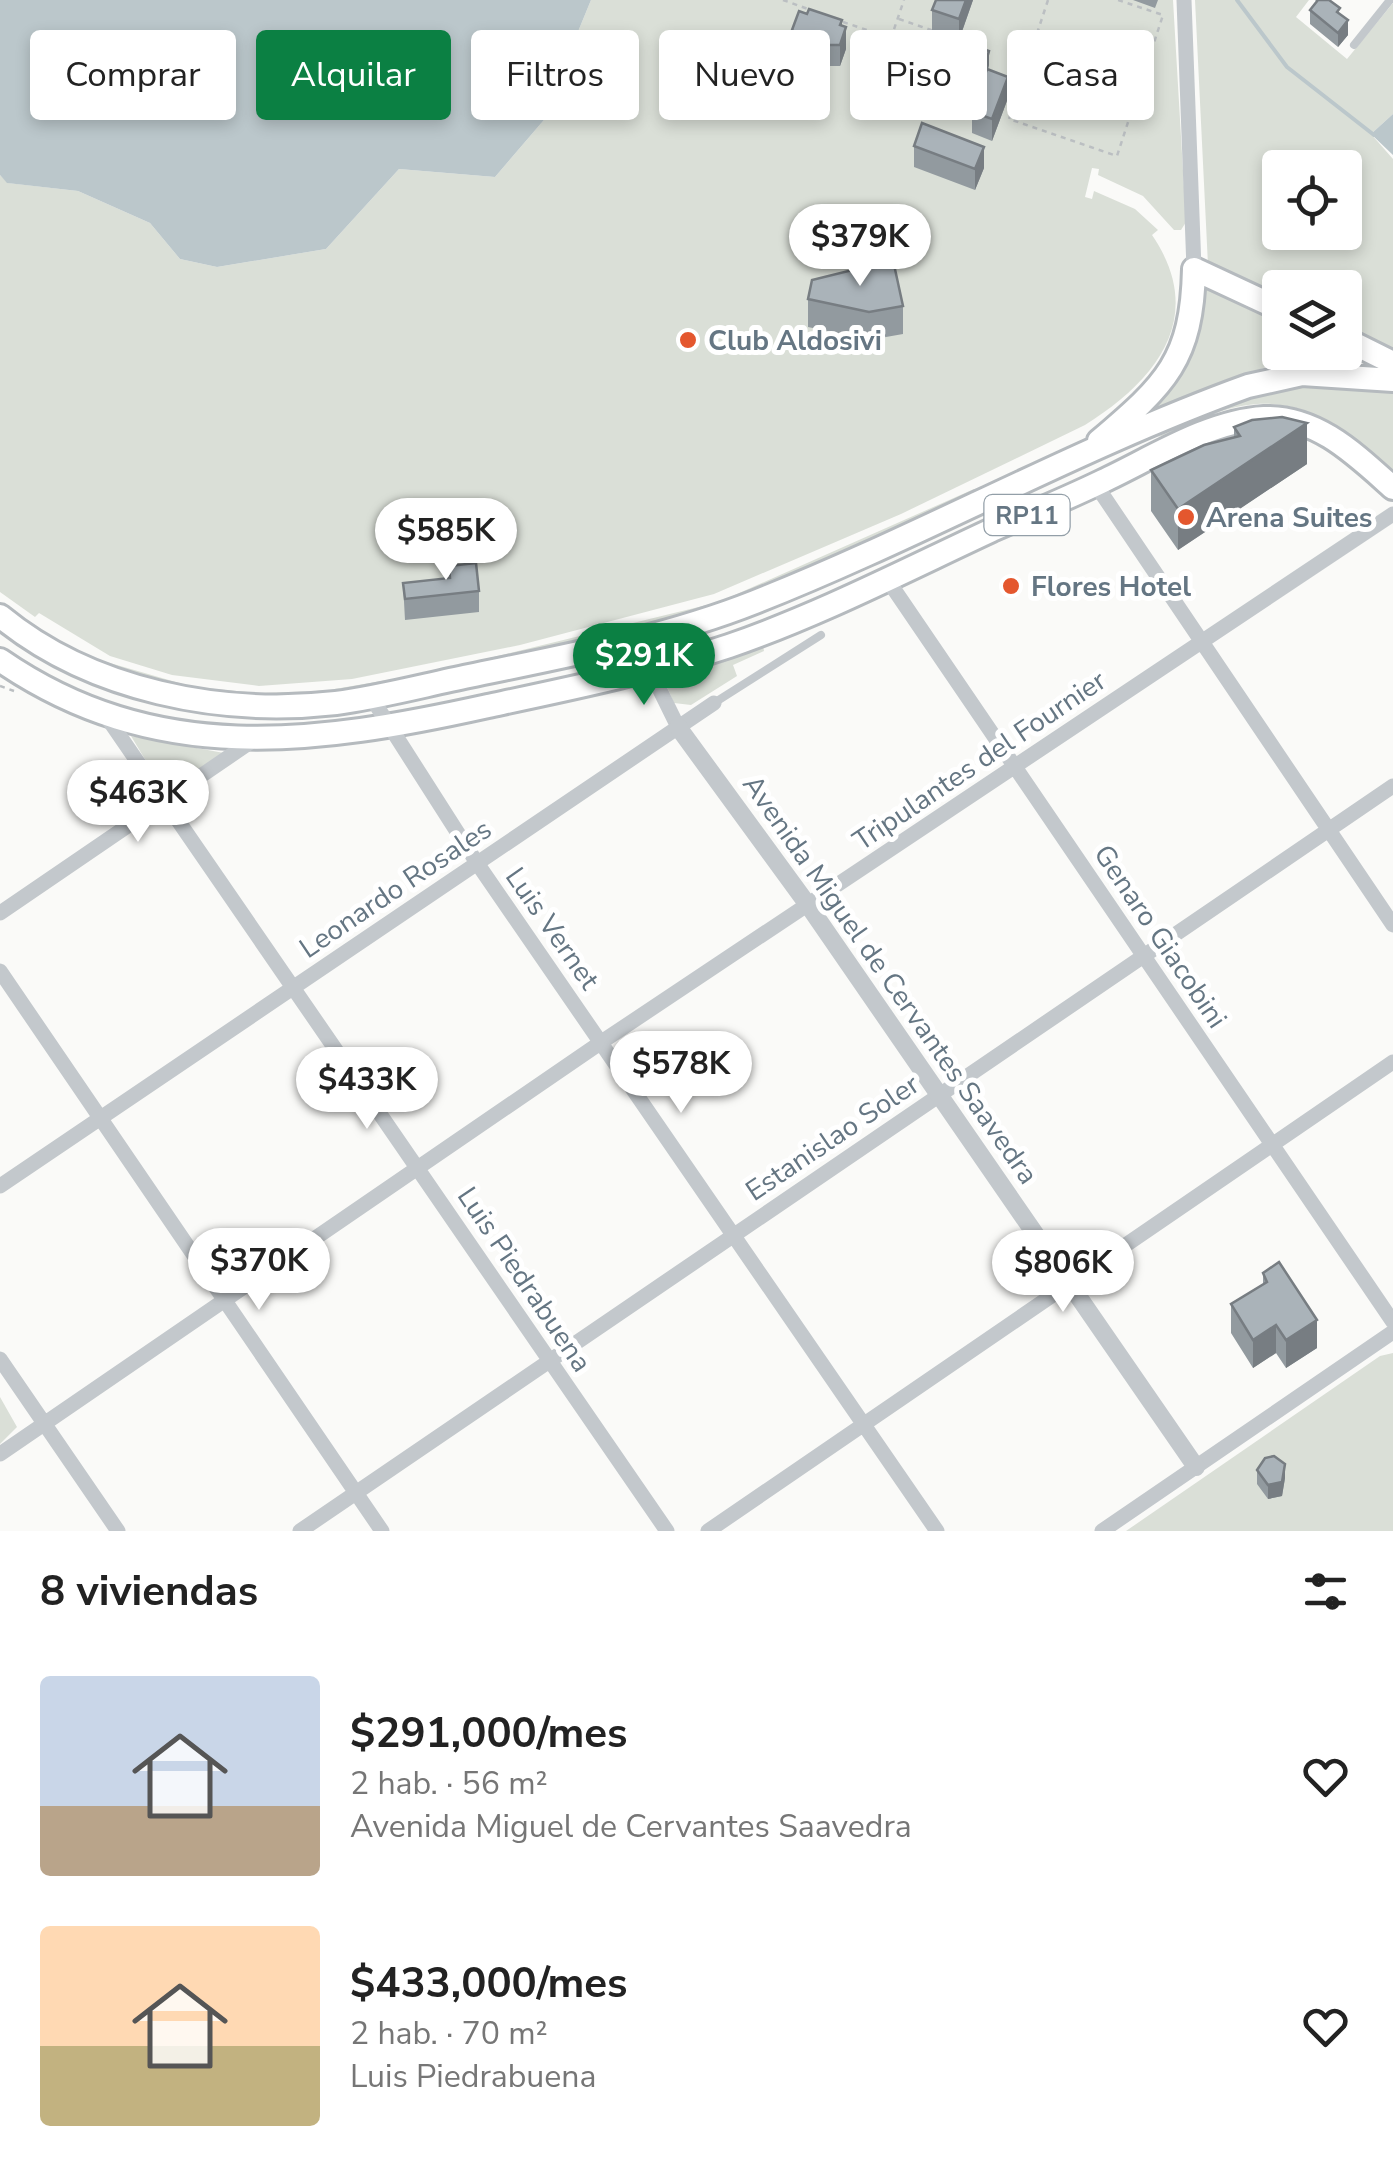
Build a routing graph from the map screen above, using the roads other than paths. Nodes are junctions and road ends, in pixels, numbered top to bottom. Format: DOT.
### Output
graph roads {
  1 [pos="1184,0"];
  2 [pos="1390,0"];
  3 [pos="1354,44"];
  4 [pos="1194,269"];
  5 [pos="1262,301"];
  6 [pos="1362,347"];
  7 [pos="1393,364"];
  8 [pos="1393,380"];
  9 [pos="1080,458"];
  10 [pos="1096,485"];
  11 [pos="1393,488"];
  12 [pos="1393,514"];
  13 [pos="887,579"];
  14 [pos="0,616"];
  15 [pos="22,634"];
  16 [pos="820,635"];
  17 [pos="1199,642"];
  18 [pos="1,662"];
  19 [pos="649,668"];
  20 [pos="371,698"];
  21 [pos="714,703"];
  22 [pos="101,710"];
  23 [pos="678,727"];
  24 [pos="388,728"];
  25 [pos="252,741"];
  26 [pos="1014,765"];
  27 [pos="1393,786"];
  28 [pos="164,801"];
  29 [pos="1326,830"];
  30 [pos="477,862"];
  31 [pos="808,905"];
  32 [pos="0,913"];
  33 [pos="1393,925"];
  34 [pos="1143,955"];
  35 [pos="0,971"];
  36 [pos="294,987"];
  37 [pos="602,1042"];
  38 [pos="1393,1062"];
  39 [pos="940,1094"];
  40 [pos="100,1119"];
  41 [pos="1272,1145"];
  42 [pos="418,1167"];
  43 [pos="0,1186"];
  44 [pos="734,1234"];
  45 [pos="1070,1283"];
  46 [pos="223,1301"];
  47 [pos="1393,1322"];
  48 [pos="1393,1332"];
  49 [pos="0,1359"];
  50 [pos="550,1361"];
  51 [pos="44,1424"];
  52 [pos="864,1424"];
  53 [pos="0,1454"];
  54 [pos="1196,1467"];
  55 [pos="356,1493"];
  56 [pos="118,1531"];
  57 [pos="300,1531"];
  58 [pos="382,1531"];
  59 [pos="667,1531"];
  60 [pos="708,1531"];
  61 [pos="937,1531"];
  62 [pos="1102,1531"];
  1 -- 4 [label="street"];
  2 -- 3 [label="lane"];
  4 -- 5 [label="main road"];
  4 -- 9 [label="main road"];
  6 -- 7 [label="main road"];
  8 -- 9 [label="main road, RP11"];
  9 -- 20 [label="main road, RP11"];
  10 -- 11 [label="main road, RP11"];
  10 -- 13 [label="main road, RP11"];
  10 -- 17 [label="street"];
  12 -- 17 [label="street, Tripulantes del Fournier"];
  13 -- 19 [label="main road, RP11"];
  13 -- 26 [label="street, Genaro Giacobini"];
  14 -- 15 [label="main road, RP11"];
  15 -- 18 [label="street"];
  15 -- 20 [label="main road, RP11"];
  16 -- 21 [label="lane, Leonardo Rosales"];
  17 -- 26 [label="street, Tripulantes del Fournier"];
  17 -- 29 [label="street"];
  18 -- 22 [label="main road, RP11"];
  19 -- 23 [label="street, Avenida Miguel de Cervantes Saavedra"];
  19 -- 24 [label="main road, RP11"];
  20 -- 24 [label="street, Luis Vernet"];
  21 -- 23 [label="street, Leonardo Rosales"];
  22 -- 25 [label="main road, RP11"];
  22 -- 28 [label="street, Luis Piedrabuena"];
  23 -- 30 [label="street, Leonardo Rosales"];
  23 -- 31 [label="street, Avenida Miguel de Cervantes Saavedra"];
  24 -- 25 [label="main road, RP11"];
  24 -- 30 [label="street, Luis Vernet"];
  25 -- 28 [label="street"];
  26 -- 31 [label="street, Tripulantes del Fournier"];
  26 -- 34 [label="street, Genaro Giacobini"];
  27 -- 29 [label="street, Estanislao Soler"];
  28 -- 32 [label="street"];
  28 -- 36 [label="street, Luis Piedrabuena"];
  29 -- 33 [label="street"];
  29 -- 34 [label="street, Estanislao Soler"];
  30 -- 36 [label="street, Leonardo Rosales"];
  30 -- 37 [label="street, Luis Vernet"];
  31 -- 37 [label="street, Tripulantes del Fournier"];
  31 -- 39 [label="street, Avenida Miguel de Cervantes Saavedra"];
  34 -- 39 [label="street, Estanislao Soler"];
  34 -- 41 [label="street, Genaro Giacobini"];
  35 -- 40 [label="street"];
  36 -- 40 [label="street, Leonardo Rosales"];
  36 -- 42 [label="street, Luis Piedrabuena"];
  37 -- 42 [label="street, Tripulantes del Fournier"];
  37 -- 44 [label="street, Luis Vernet"];
  38 -- 41 [label="street"];
  39 -- 44 [label="street, Estanislao Soler"];
  39 -- 45 [label="street, Avenida Miguel de Cervantes Saavedra"];
  40 -- 43 [label="street, Leonardo Rosales"];
  40 -- 46 [label="street"];
  41 -- 45 [label="street"];
  41 -- 47 [label="street, Genaro Giacobini"];
  42 -- 46 [label="street, Tripulantes del Fournier"];
  42 -- 50 [label="street, Luis Piedrabuena"];
  44 -- 50 [label="street, Estanislao Soler"];
  44 -- 52 [label="street, Luis Vernet"];
  45 -- 52 [label="street"];
  45 -- 54 [label="street, Avenida Miguel de Cervantes Saavedra"];
  46 -- 51 [label="street, Tripulantes del Fournier"];
  46 -- 55 [label="street"];
  48 -- 54 [label="street"];
  49 -- 51 [label="street"];
  50 -- 55 [label="street, Estanislao Soler"];
  50 -- 59 [label="street, Luis Piedrabuena"];
  51 -- 53 [label="street, Tripulantes del Fournier"];
  51 -- 56 [label="street"];
  52 -- 60 [label="street"];
  52 -- 61 [label="street, Luis Vernet"];
  54 -- 62 [label="street"];
  55 -- 57 [label="street, Estanislao Soler"];
  55 -- 58 [label="street"];
}
